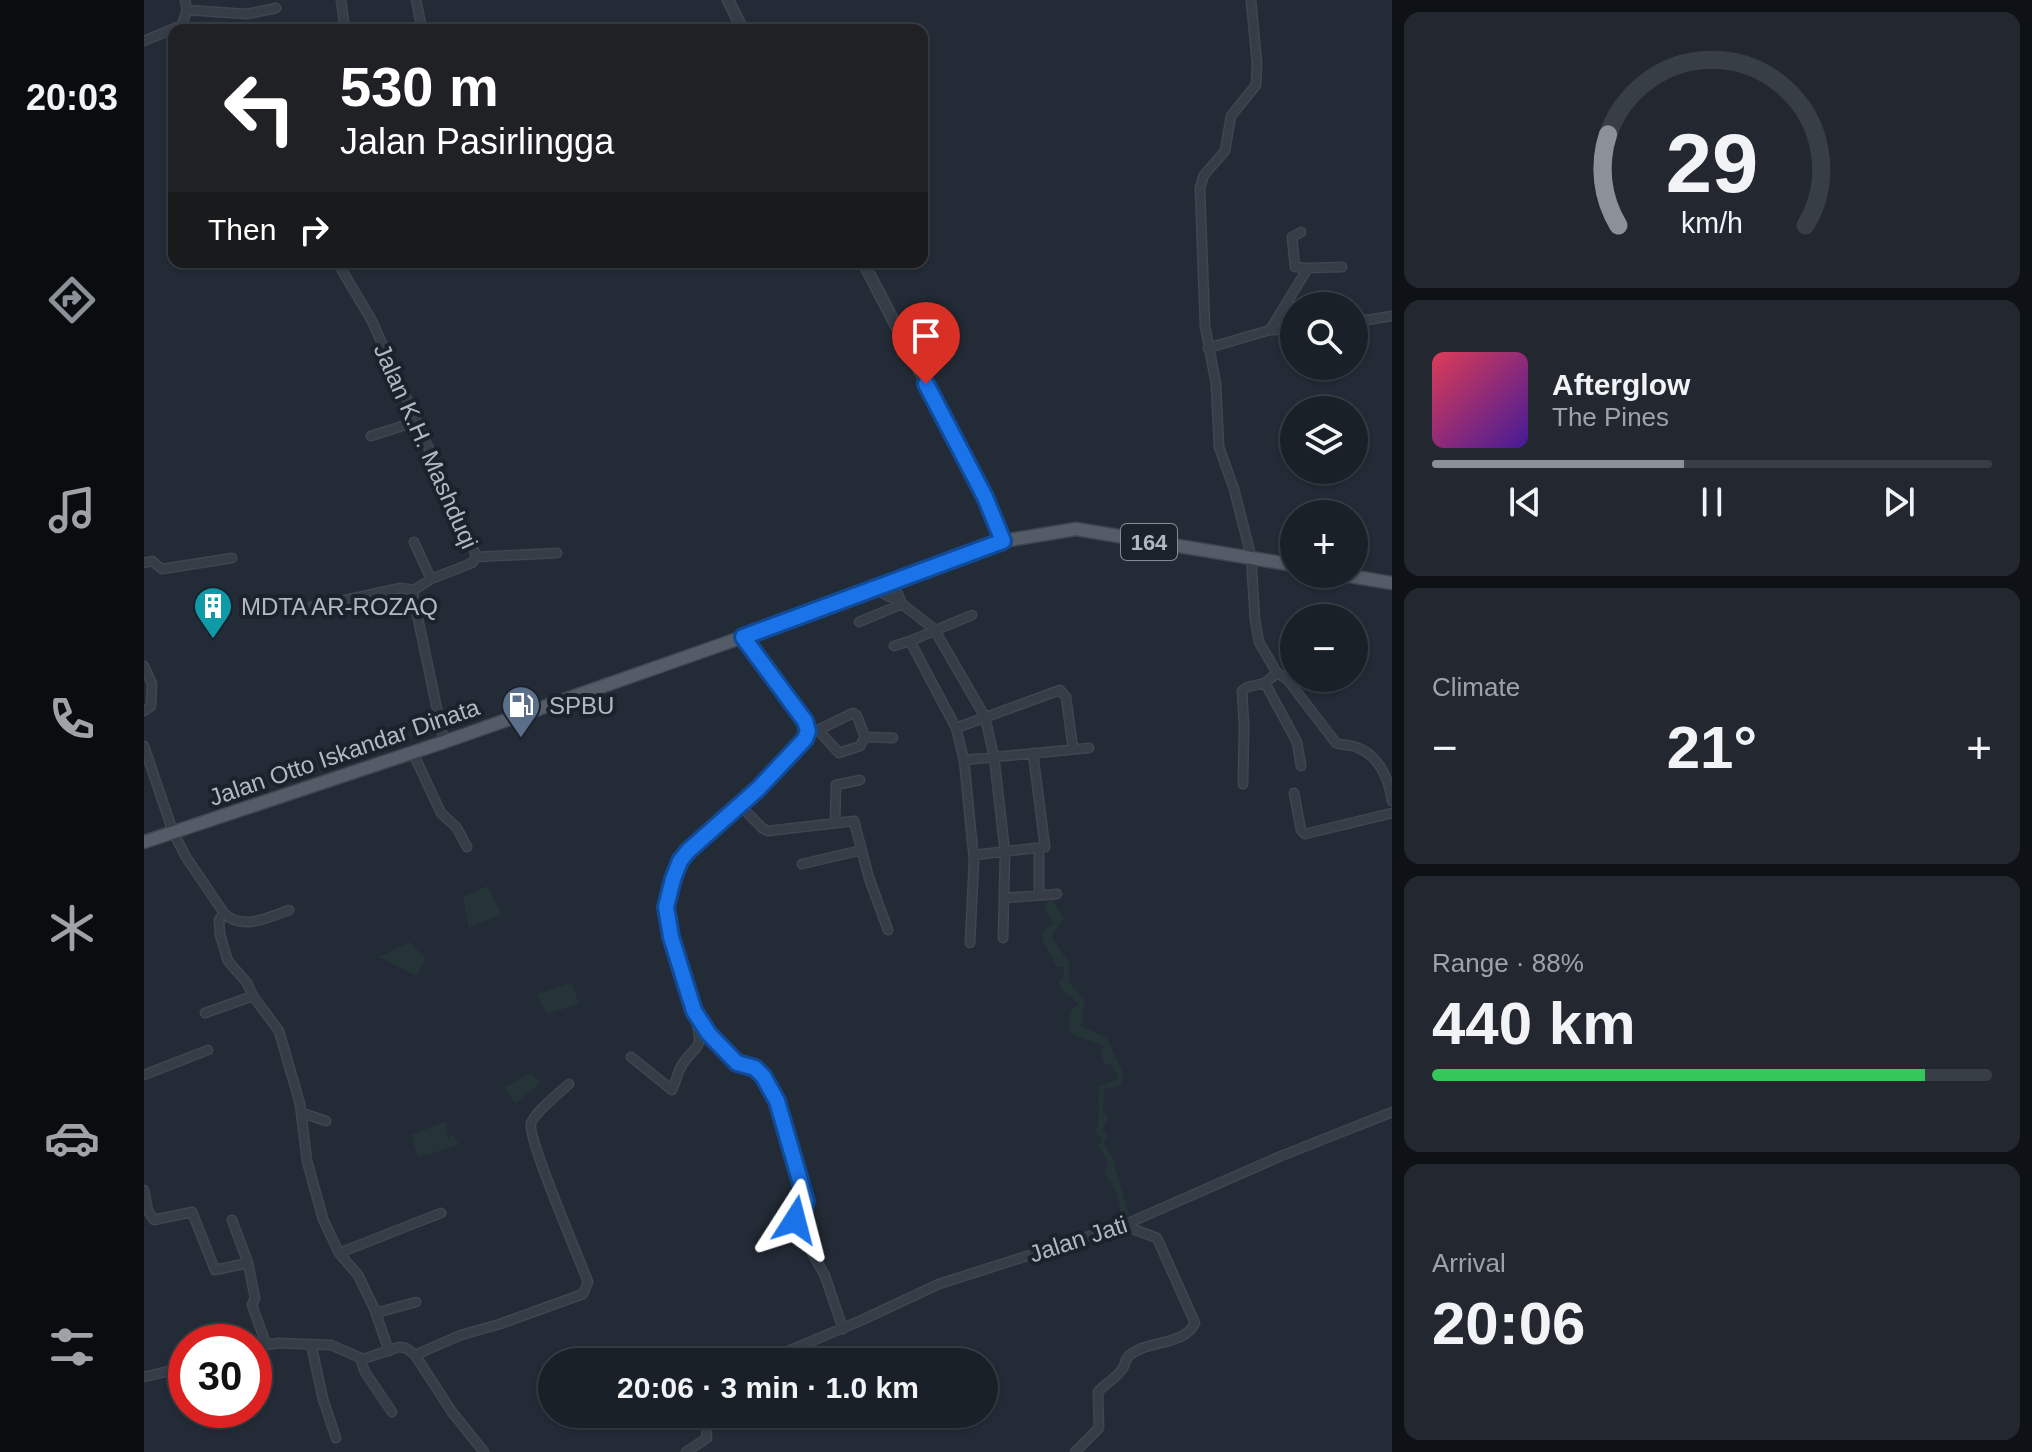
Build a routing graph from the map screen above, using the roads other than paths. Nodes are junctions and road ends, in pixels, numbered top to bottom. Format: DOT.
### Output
graph roads {
  1 [pos="341,0"];
  2 [pos="416,0"];
  3 [pos="728,0"];
  4 [pos="1251,0"];
  5 [pos="186,5"];
  6 [pos="276,8"];
  7 [pos="182,24"];
  8 [pos="344,24"];
  9 [pos="421,24"];
  10 [pos="740,24"];
  11 [pos="168,32"];
  12 [pos="144,41"];
  13 [pos="1301,232"];
  14 [pos="1342,267"];
  15 [pos="341,268"];
  16 [pos="866,268"];
  17 [pos="1308,268"];
  18 [pos="1392,316"];
  19 [pos="1368,320"];
  20 [pos="1270,330"];
  21 [pos="1280,330"];
  22 [pos="1208,348"];
  23 [pos="415,422"];
  24 [pos="371,436"];
  25 [pos="1003,541"];
  26 [pos="414,542"];
  27 [pos="557,553"];
  28 [pos="1251,556"];
  29 [pos="476,557"];
  30 [pos="232,558"];
  31 [pos="1280,562"];
  32 [pos="144,563"];
  33 [pos="431,579"];
  34 [pos="1368,579"];
  35 [pos="893,582"];
  36 [pos="1392,583"];
  37 [pos="875,589"];
  38 [pos="414,590"];
  39 [pos="902,603"];
  40 [pos="308,608"];
  41 [pos="972,615"];
  42 [pos="859,622"];
  43 [pos="934,629"];
  44 [pos="743,637"];
  45 [pos="910,641"];
  46 [pos="894,646"];
  47 [pos="144,666"];
  48 [pos="1277,673"];
  49 [pos="1265,683"];
  50 [pos="148,689"];
  51 [pos="144,711"];
  52 [pos="985,717"];
  53 [pos="956,728"];
  54 [pos="813,731"];
  55 [pos="865,737"];
  56 [pos="893,738"];
  57 [pos="444,742"];
  58 [pos="144,746"];
  59 [pos="1089,748"];
  60 [pos="1073,749"];
  61 [pos="413,753"];
  62 [pos="1033,753"];
  63 [pos="994,757"];
  64 [pos="964,760"];
  65 [pos="1301,766"];
  66 [pos="860,780"];
  67 [pos="1243,784"];
  68 [pos="1294,793"];
  69 [pos="1392,801"];
  70 [pos="740,805"];
  71 [pos="1392,813"];
  72 [pos="835,822"];
  73 [pos="173,832"];
  74 [pos="144,842"];
  75 [pos="467,847"];
  76 [pos="1039,848"];
  77 [pos="862,850"];
  78 [pos="1005,852"];
  79 [pos="974,855"];
  80 [pos="802,864"];
  81 [pos="1057,894"];
  82 [pos="1039,895"];
  83 [pos="1005,898"];
  84 [pos="289,910"];
  85 [pos="224,913"];
  86 [pos="888,930"];
  87 [pos="1003,938"];
  88 [pos="970,943"];
  89 [pos="253,996"];
  90 [pos="694,1011"];
  91 [pos="205,1013"];
  92 [pos="208,1050"];
  93 [pos="631,1057"];
  94 [pos="144,1075"];
  95 [pos="569,1084"];
  96 [pos="1392,1112"];
  97 [pos="302,1113"];
  98 [pos="326,1121"];
  99 [pos="144,1196"];
  100 [pos="441,1213"];
  101 [pos="232,1220"];
  102 [pos="1127,1224"];
  103 [pos="339,1253"];
  104 [pos="248,1263"];
  105 [pos="416,1302"];
  106 [pos="376,1313"];
  107 [pos="259,1324"];
  108 [pos="843,1329"];
  109 [pos="272,1344"];
  110 [pos="311,1344"];
  111 [pos="796,1348"];
  112 [pos="389,1351"];
  113 [pos="415,1355"];
  114 [pos="360,1358"];
  115 [pos="168,1371"];
  116 [pos="144,1377"];
  117 [pos="392,1412"];
  118 [pos="706,1428"];
  119 [pos="336,1438"];
  120 [pos="484,1452"];
  121 [pos="686,1452"];
  122 [pos="1075,1452"];
  1 -- 8 [label="street"];
  2 -- 9 [label="street"];
  3 -- 10 [label="street"];
  4 -- 22 [label="street"];
  5 -- 6 [label="street"];
  5 -- 7 [label="street"];
  11 -- 12 [label="street"];
  13 -- 17 [label="street"];
  14 -- 17 [label="street"];
  15 -- 23 [label="street, Jalan K.H. Mashduqi"];
  16 -- 25 [label="street"];
  17 -- 20 [label="street"];
  18 -- 19 [label="street"];
  20 -- 21 [label="street"];
  20 -- 22 [label="street"];
  22 -- 28 [label="street"];
  23 -- 24 [label="street"];
  23 -- 29 [label="street, Jalan K.H. Mashduqi"];
  25 -- 28 [label="main road, Jalan Otto Iskandar Dinata / 164"];
  25 -- 35 [label="main road, Jalan Otto Iskandar Dinata / 164"];
  26 -- 33 [label="street"];
  27 -- 29 [label="street"];
  28 -- 31 [label="main road, Jalan Otto Iskandar Dinata / 164"];
  28 -- 48 [label="street"];
  29 -- 33 [label="street, Jalan K.H. Mashduqi"];
  30 -- 32 [label="street"];
  33 -- 38 [label="street, Jalan K.H. Mashduqi"];
  34 -- 36 [label="main road"];
  35 -- 37 [label="main road, Jalan Otto Iskandar Dinata / 164"];
  35 -- 39 [label="street"];
  37 -- 39 [label="street"];
  37 -- 44 [label="main road, Jalan Otto Iskandar Dinata / 164"];
  38 -- 40 [label="street"];
  38 -- 57 [label="street"];
  39 -- 42 [label="street"];
  39 -- 43 [label="street"];
  41 -- 43 [label="street"];
  43 -- 45 [label="street"];
  43 -- 52 [label="street"];
  44 -- 54 [label="street"];
  44 -- 57 [label="main road, Jalan Otto Iskandar Dinata / 164"];
  45 -- 46 [label="street"];
  45 -- 53 [label="street"];
  47 -- 50 [label="street"];
  48 -- 49 [label="street"];
  48 -- 69 [label="street"];
  49 -- 65 [label="street"];
  49 -- 67 [label="street"];
  50 -- 51 [label="street"];
  52 -- 53 [label="street"];
  52 -- 60 [label="street"];
  52 -- 63 [label="street"];
  53 -- 64 [label="street"];
  54 -- 55 [label="street"];
  54 -- 55 [label="street"];
  54 -- 70 [label="street"];
  55 -- 56 [label="street"];
  57 -- 61 [label="main road, Jalan Otto Iskandar Dinata / 164"];
  58 -- 73 [label="street"];
  59 -- 60 [label="street"];
  60 -- 62 [label="street"];
  61 -- 73 [label="main road, Jalan Otto Iskandar Dinata / 164"];
  61 -- 75 [label="street"];
  62 -- 63 [label="street"];
  62 -- 76 [label="street"];
  63 -- 64 [label="street"];
  63 -- 78 [label="street"];
  64 -- 79 [label="street"];
  66 -- 72 [label="street"];
  68 -- 71 [label="street"];
  70 -- 72 [label="street"];
  70 -- 90 [label="street"];
  72 -- 77 [label="street"];
  73 -- 74 [label="main road, Jalan Otto Iskandar Dinata / 164"];
  73 -- 85 [label="street"];
  76 -- 78 [label="street"];
  76 -- 82 [label="street"];
  77 -- 80 [label="street"];
  77 -- 86 [label="street"];
  78 -- 79 [label="street"];
  78 -- 83 [label="street"];
  79 -- 88 [label="street"];
  81 -- 82 [label="street"];
  82 -- 83 [label="street"];
  83 -- 87 [label="street"];
  84 -- 85 [label="street"];
  85 -- 89 [label="street"];
  89 -- 91 [label="street"];
  89 -- 97 [label="street"];
  90 -- 93 [label="street"];
  90 -- 108 [label="street"];
  92 -- 94 [label="street"];
  95 -- 113 [label="street"];
  96 -- 102 [label="street, Jalan Jati"];
  97 -- 98 [label="street"];
  97 -- 103 [label="street"];
  99 -- 104 [label="street"];
  100 -- 103 [label="street"];
  101 -- 104 [label="street"];
  102 -- 108 [label="street, Jalan Jati"];
  102 -- 122 [label="street"];
  103 -- 106 [label="street"];
  104 -- 107 [label="street"];
  105 -- 106 [label="street"];
  106 -- 112 [label="street"];
  108 -- 111 [label="street, Jalan Jati"];
  109 -- 110 [label="street"];
  110 -- 114 [label="street"];
  110 -- 119 [label="street"];
  112 -- 113 [label="street"];
  112 -- 114 [label="street"];
  113 -- 120 [label="street"];
  114 -- 117 [label="street"];
  115 -- 116 [label="street"];
  118 -- 121 [label="street"];
}
